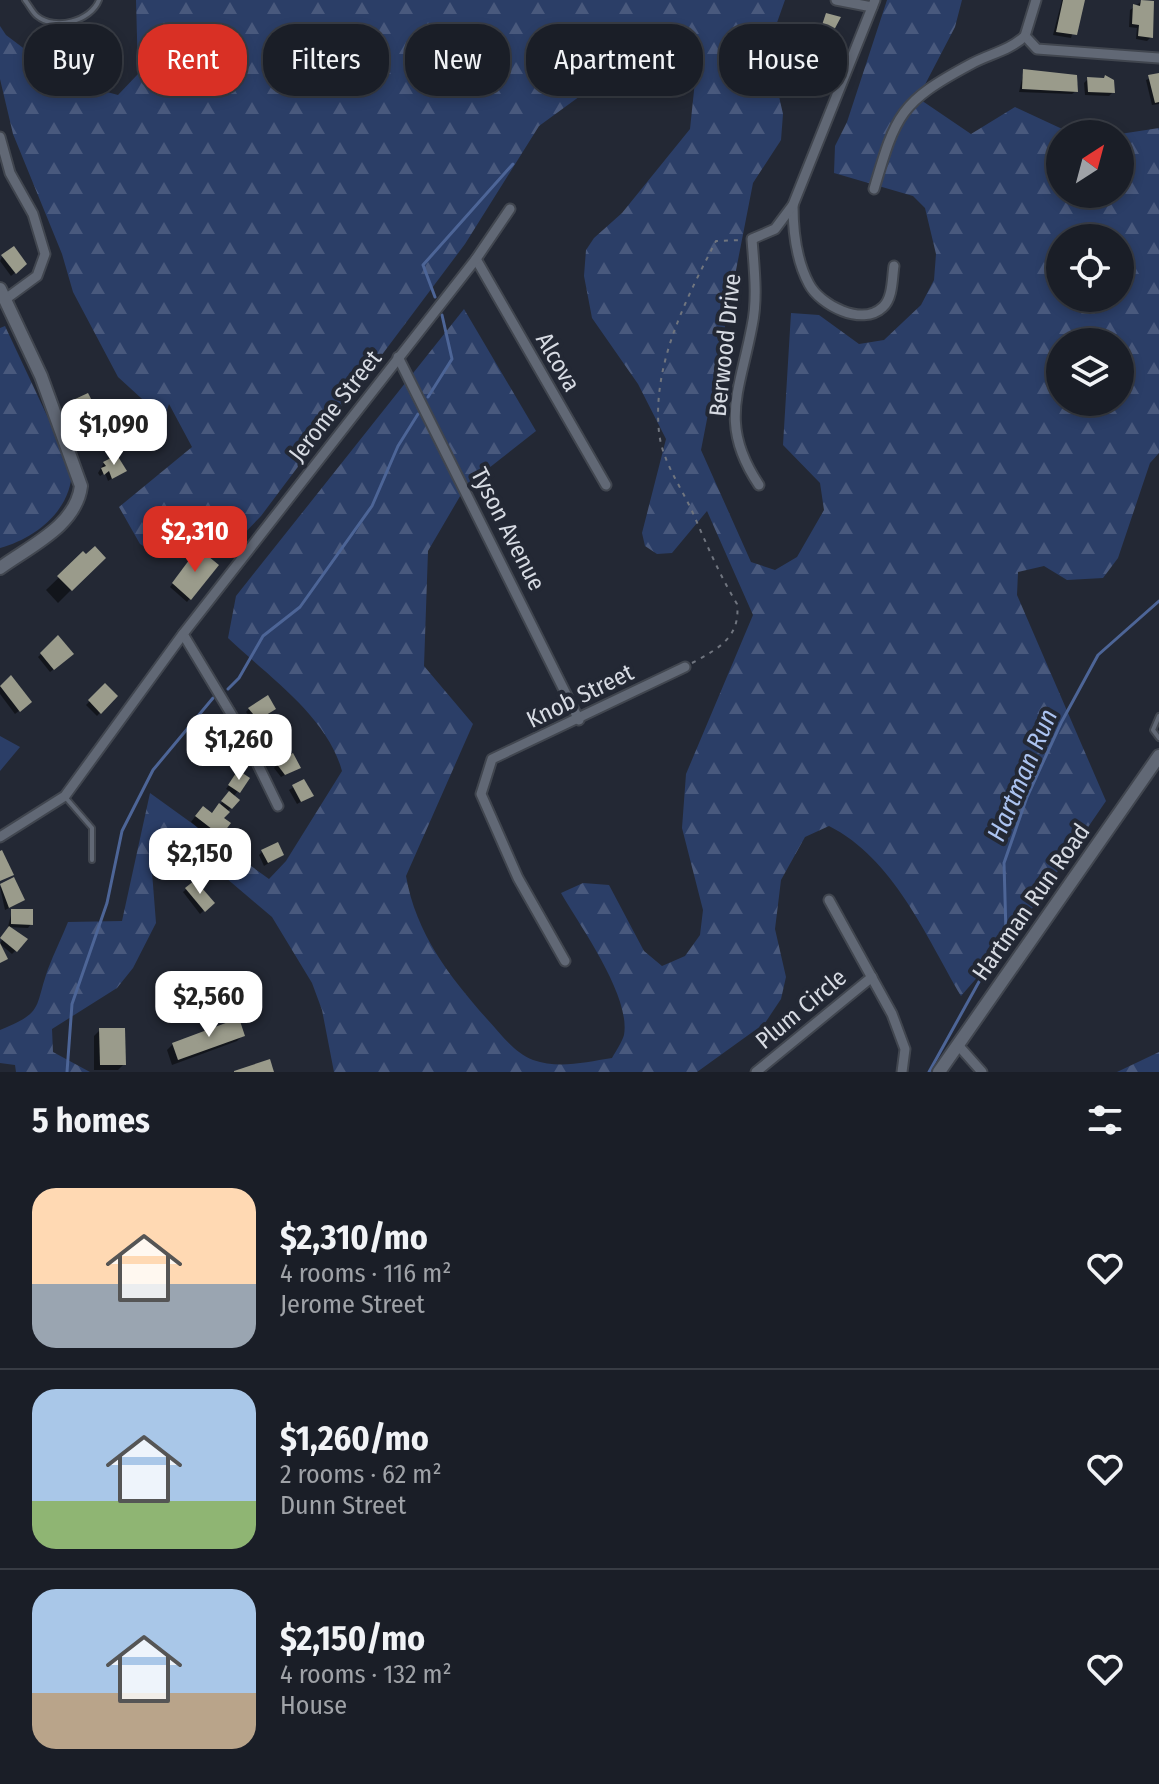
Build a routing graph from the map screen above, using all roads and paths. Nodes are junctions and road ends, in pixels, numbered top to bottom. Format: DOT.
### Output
graph roads {
  1 [pos="25,0"];
  2 [pos="99,0"];
  3 [pos="836,0"];
  4 [pos="1036,0"];
  5 [pos="873,4"];
  6 [pos="1025,36"];
  7 [pos="1159,58"];
  8 [pos="0,137"];
  9 [pos="874,189"];
  10 [pos="793,205"];
  11 [pos="510,209"];
  12 [pos="752,239"];
  13 [pos="476,259"];
  14 [pos="894,266"];
  15 [pos="3,294"];
  16 [pos="398,357"];
  17 [pos="606,485"];
  18 [pos="759,485"];
  19 [pos="0,568"];
  20 [pos="183,634"];
  21 [pos="685,667"];
  22 [pos="1159,716"];
  23 [pos="579,720"];
  24 [pos="1159,738"];
  25 [pos="1159,756"];
  26 [pos="65,796"];
  27 [pos="278,806"];
  28 [pos="0,837"];
  29 [pos="92,860"];
  30 [pos="829,900"];
  31 [pos="565,961"];
  32 [pos="872,977"];
  33 [pos="958,1045"];
  34 [pos="756,1072"];
  35 [pos="902,1072"];
  36 [pos="939,1072"];
  37 [pos="982,1072"];
  1 -- 2 [label="lane"];
  3 -- 5 [label="street"];
  4 -- 6 [label="street"];
  5 -- 10 [label="street"];
  6 -- 7 [label="street"];
  6 -- 9 [label="street"];
  8 -- 15 [label="street"];
  10 -- 12 [label="street"];
  10 -- 14 [label="street"];
  11 -- 13 [label="street, Jerome Street"];
  12 -- 18 [label="street, Berwood Drive"];
  12 -- 21 [label="path"];
  13 -- 16 [label="street, Jerome Street"];
  13 -- 17 [label="street, Alcova"];
  15 -- 19 [label="main road"];
  16 -- 20 [label="street, Jerome Street"];
  16 -- 23 [label="street, Tyson Avenue"];
  20 -- 26 [label="street, Jerome Street"];
  20 -- 27 [label="street"];
  21 -- 23 [label="street, Knob Street"];
  22 -- 24 [label="lane"];
  23 -- 31 [label="street, Knob Street"];
  25 -- 33 [label="main road, Hartman Run Road"];
  26 -- 28 [label="street, Jerome Street"];
  26 -- 29 [label="lane"];
  30 -- 32 [label="street"];
  32 -- 34 [label="street, Plum Circle"];
  32 -- 35 [label="street"];
  33 -- 36 [label="main road, Hartman Run Road"];
  33 -- 37 [label="street"];
}
